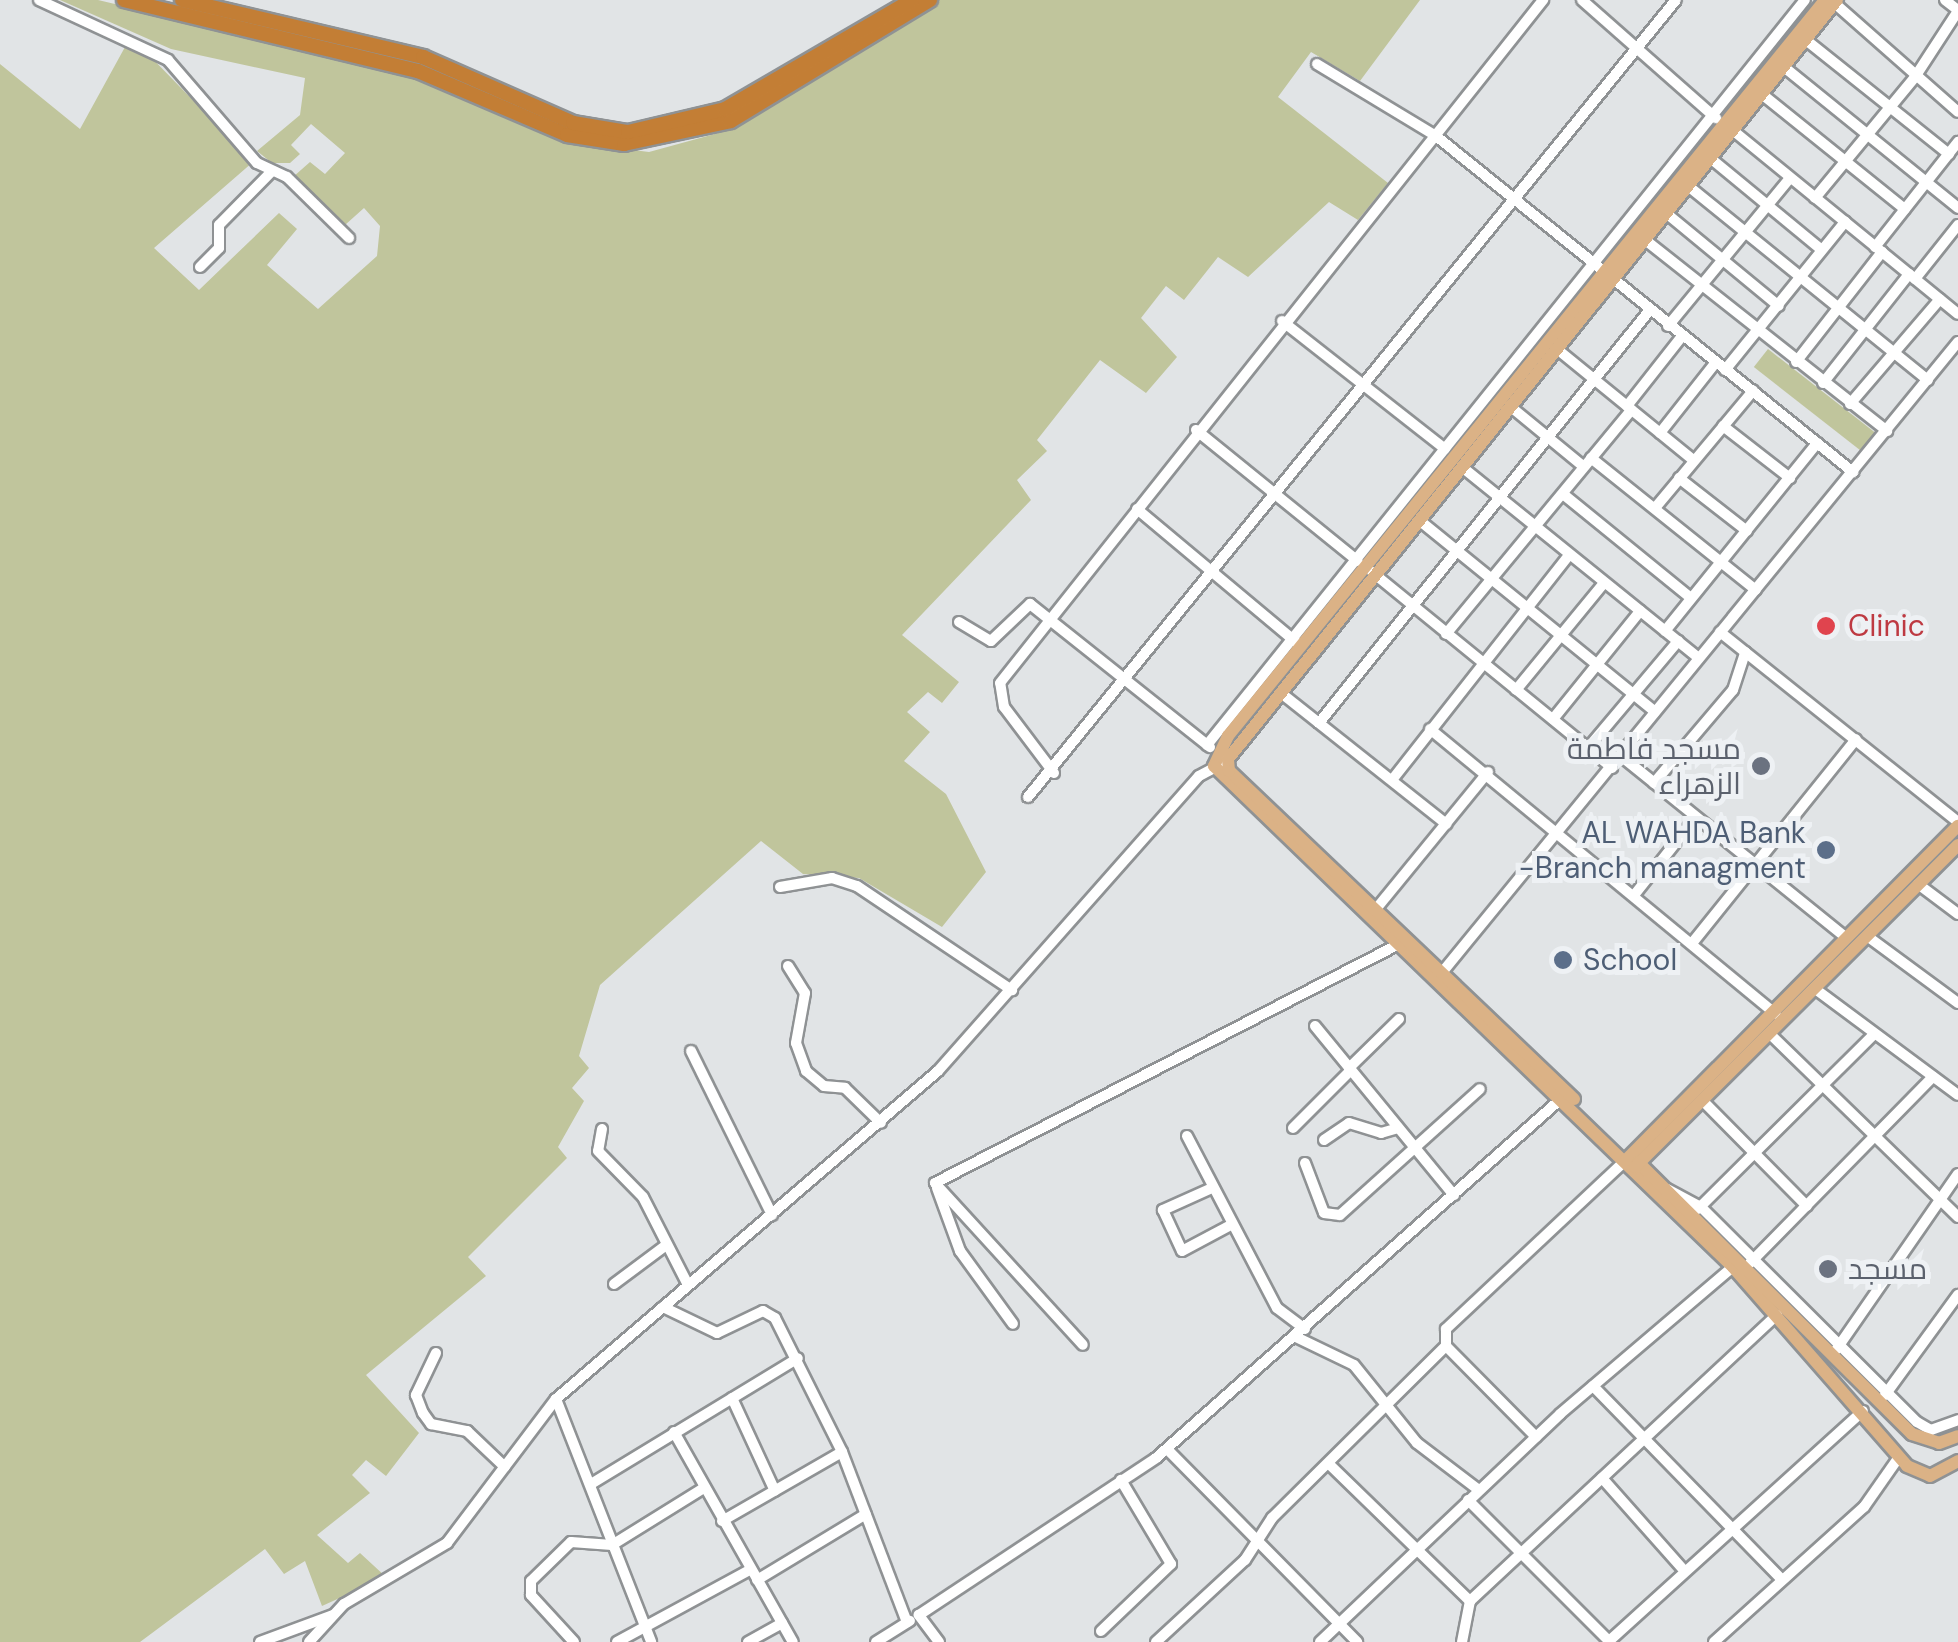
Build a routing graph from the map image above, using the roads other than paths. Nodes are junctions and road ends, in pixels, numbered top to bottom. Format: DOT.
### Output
graph roads {
  1 [pos="39,0"];
  2 [pos="124,0"];
  3 [pos="182,0"];
  4 [pos="912,0"];
  5 [pos="930,0"];
  6 [pos="1543,0"];
  7 [pos="1582,0"];
  8 [pos="1676,0"];
  9 [pos="1805,0"];
  10 [pos="1945,0"];
  11 [pos="1832,1"];
  12 [pos="1958,10"];
  13 [pos="1806,40"];
  14 [pos="1636,50"];
  15 [pos="1317,64"];
  16 [pos="1784,66"];
  17 [pos="1916,77"];
  18 [pos="1762,95"];
  19 [pos="1956,106"];
  20 [pos="1890,107"];
  21 [pos="1723,124"];
  22 [pos="1867,134"];
  23 [pos="1436,136"];
  24 [pos="1958,142"];
  25 [pos="1948,154"];
  26 [pos="1709,157"];
  27 [pos="1844,162"];
  28 [pos="271,172"];
  29 [pos="1790,178"];
  30 [pos="1926,182"];
  31 [pos="1686,185"];
  32 [pos="1814,198"];
  33 [pos="1513,199"];
  34 [pos="1766,206"];
  35 [pos="1905,208"];
  36 [pos="1958,208"];
  37 [pos="1666,213"];
  38 [pos="1845,222"];
  39 [pos="1958,225"];
  40 [pos="1744,232"];
  41 [pos="349,238"];
  42 [pos="1644,240"];
  43 [pos="1822,250"];
  44 [pos="1879,250"];
  45 [pos="1723,259"];
  46 [pos="200,267"];
  47 [pos="1605,270"];
  48 [pos="1912,276"];
  49 [pos="1801,277"];
  50 [pos="1702,286"];
  51 [pos="1940,299"];
  52 [pos="1779,306"];
  53 [pos="1649,310"];
  54 [pos="1838,310"];
  55 [pos="1958,314"];
  56 [pos="1282,322"];
  57 [pos="1668,326"];
  58 [pos="1757,331"];
  59 [pos="1864,332"];
  60 [pos="1682,336"];
  61 [pos="1958,342"];
  62 [pos="1557,349"];
  63 [pos="1893,353"];
  64 [pos="1796,362"];
  65 [pos="1720,366"];
  66 [pos="1594,380"];
  67 [pos="1928,380"];
  68 [pos="1823,383"];
  69 [pos="1362,388"];
  70 [pos="1752,391"];
  71 [pos="1850,404"];
  72 [pos="1511,407"];
  73 [pos="1629,408"];
  74 [pos="1723,426"];
  75 [pos="1196,430"];
  76 [pos="1660,432"];
  77 [pos="1887,432"];
  78 [pos="1549,438"];
  79 [pos="1817,443"];
  80 [pos="1445,449"];
  81 [pos="1693,460"];
  82 [pos="1587,463"];
  83 [pos="1462,467"];
  84 [pos="1853,472"];
  85 [pos="1679,478"];
  86 [pos="1790,478"];
  87 [pos="1562,494"];
  88 [pos="1275,497"];
  89 [pos="1501,499"];
  90 [pos="1137,508"];
  91 [pos="1655,508"];
  92 [pos="1419,520"];
  93 [pos="1536,527"];
  94 [pos="1746,532"];
  95 [pos="1458,554"];
  96 [pos="1569,555"];
  97 [pos="1722,562"];
  98 [pos="1366,567"];
  99 [pos="1212,575"];
  100 [pos="1492,581"];
  101 [pos="1604,583"];
  102 [pos="1756,590"];
  103 [pos="1691,598"];
  104 [pos="1412,607"];
  105 [pos="1526,607"];
  106 [pos="1640,611"];
  107 [pos="1049,618"];
  108 [pos="959,622"];
  109 [pos="1665,631"];
  110 [pos="1720,632"];
  111 [pos="1446,634"];
  112 [pos="1562,635"];
  113 [pos="1678,641"];
  114 [pos="1296,643"];
  115 [pos="1745,652"];
  116 [pos="1699,658"];
  117 [pos="1481,662"];
  118 [pos="1598,665"];
  119 [pos="1127,681"];
  120 [pos="1516,690"];
  121 [pos="1281,692"];
  122 [pos="1632,694"];
  123 [pos="1655,712"];
  124 [pos="1553,720"];
  125 [pos="1319,724"];
  126 [pos="1430,728"];
  127 [pos="1856,739"];
  128 [pos="1588,748"];
  129 [pos="1621,756"];
  130 [pos="1219,757"];
  131 [pos="1612,768"];
  132 [pos="1488,772"];
  133 [pos="1054,773"];
  134 [pos="1392,780"];
  135 [pos="1654,783"];
  136 [pos="1028,798"];
  137 [pos="1696,817"];
  138 [pos="1446,824"];
  139 [pos="1958,824"];
  140 [pos="1560,832"];
  141 [pos="1958,845"];
  142 [pos="1754,864"];
  143 [pos="1918,884"];
  144 [pos="780,887"];
  145 [pos="1636,894"];
  146 [pos="1376,909"];
  147 [pos="1958,914"];
  148 [pos="1867,936"];
  149 [pos="1844,937"];
  150 [pos="1403,942"];
  151 [pos="1693,942"];
  152 [pos="788,966"];
  153 [pos="1439,976"];
  154 [pos="1814,988"];
  155 [pos="1012,990"];
  156 [pos="1958,1002"];
  157 [pos="1777,1015"];
  158 [pos="1399,1019"];
  159 [pos="1315,1026"];
  160 [pos="1769,1033"];
  161 [pos="1874,1034"];
  162 [pos="691,1050"];
  163 [pos="1350,1069"];
  164 [pos="1933,1077"];
  165 [pos="1958,1079"];
  166 [pos="1824,1086"];
  167 [pos="1480,1089"];
  168 [pos="1954,1092"];
  169 [pos="1564,1096"];
  170 [pos="1702,1100"];
  171 [pos="881,1123"];
  172 [pos="1293,1128"];
  173 [pos="1398,1128"];
  174 [pos="602,1130"];
  175 [pos="1187,1136"];
  176 [pos="1874,1136"];
  177 [pos="1324,1140"];
  178 [pos="1414,1148"];
  179 [pos="1756,1157"];
  180 [pos="1305,1163"];
  181 [pos="1630,1164"];
  182 [pos="1958,1174"];
  183 [pos="935,1183"];
  184 [pos="1212,1188"];
  185 [pos="1454,1195"];
  186 [pos="1937,1203"];
  187 [pos="1807,1206"];
  188 [pos="1698,1210"];
  189 [pos="772,1216"];
  190 [pos="1958,1217"];
  191 [pos="1230,1225"];
  192 [pos="665,1246"];
  193 [pos="1744,1264"];
  194 [pos="614,1284"];
  195 [pos="688,1285"];
  196 [pos="1958,1296"];
  197 [pos="664,1307"];
  198 [pos="1777,1315"];
  199 [pos="1013,1324"];
  200 [pos="1300,1333"];
  201 [pos="1083,1345"];
  202 [pos="1446,1346"];
  203 [pos="1835,1351"];
  204 [pos="436,1353"];
  205 [pos="798,1358"];
  206 [pos="1594,1386"];
  207 [pos="732,1398"];
  208 [pos="1883,1398"];
  209 [pos="556,1399"];
  210 [pos="1387,1403"];
  211 [pos="1863,1411"];
  212 [pos="1958,1420"];
  213 [pos="674,1432"];
  214 [pos="1958,1436"];
  215 [pos="1536,1437"];
  216 [pos="1644,1438"];
  217 [pos="1932,1442"];
  218 [pos="1167,1449"];
  219 [pos="842,1452"];
  220 [pos="1903,1462"];
  221 [pos="1329,1464"];
  222 [pos="1952,1466"];
  223 [pos="505,1467"];
  224 [pos="1602,1478"];
  225 [pos="1121,1480"];
  226 [pos="591,1484"];
  227 [pos="704,1488"];
  228 [pos="1479,1490"];
  229 [pos="776,1491"];
  230 [pos="1468,1500"];
  231 [pos="866,1514"];
  232 [pos="722,1521"];
  233 [pos="1730,1524"];
  234 [pos="1259,1537"];
  235 [pos="612,1545"];
  236 [pos="1414,1552"];
  237 [pos="1520,1554"];
  238 [pos="1682,1568"];
  239 [pos="748,1570"];
  240 [pos="757,1580"];
  241 [pos="1782,1580"];
  242 [pos="1470,1601"];
  243 [pos="333,1615"];
  244 [pos="920,1615"];
  245 [pos="644,1622"];
  246 [pos="782,1622"];
  247 [pos="908,1622"];
  248 [pos="1340,1623"];
  249 [pos="1100,1630"];
  250 [pos="1466,1641"];
  251 [pos="260,1642"];
  252 [pos="309,1642"];
  253 [pos="574,1642"];
  254 [pos="617,1642"];
  255 [pos="651,1642"];
  256 [pos="748,1642"];
  257 [pos="793,1642"];
  258 [pos="876,1642"];
  259 [pos="939,1642"];
  260 [pos="1156,1642"];
  261 [pos="1320,1642"];
  262 [pos="1357,1642"];
  263 [pos="1609,1642"];
  264 [pos="1714,1642"];
  1 -- 28 [label="street"];
  2 -- 5 [label="highway"];
  3 -- 4 [label="highway"];
  6 -- 23 [label="street"];
  7 -- 14 [label="street"];
  8 -- 14 [label="street"];
  9 -- 21 [label="street"];
  10 -- 12 [label="street"];
  11 -- 13 [label="main road"];
  11 -- 17 [label="street"];
  11 -- 21 [label="main road"];
  12 -- 17 [label="street"];
  13 -- 16 [label="main road"];
  13 -- 20 [label="street"];
  14 -- 21 [label="street"];
  14 -- 33 [label="street"];
  15 -- 23 [label="street"];
  16 -- 18 [label="main road"];
  16 -- 22 [label="street"];
  17 -- 19 [label="street"];
  17 -- 20 [label="street"];
  18 -- 21 [label="main road"];
  18 -- 27 [label="street"];
  20 -- 22 [label="street"];
  20 -- 25 [label="street"];
  21 -- 26 [label="main road"];
  21 -- 29 [label="street"];
  21 -- 47 [label="main road"];
  22 -- 27 [label="street"];
  22 -- 30 [label="street"];
  23 -- 33 [label="street"];
  23 -- 56 [label="street"];
  24 -- 25 [label="street"];
  25 -- 30 [label="street"];
  26 -- 31 [label="main road"];
  26 -- 34 [label="street"];
  27 -- 32 [label="street"];
  27 -- 35 [label="street"];
  28 -- 41 [label="street"];
  28 -- 46 [label="street"];
  29 -- 32 [label="street"];
  29 -- 34 [label="street"];
  30 -- 35 [label="street"];
  30 -- 36 [label="street"];
  31 -- 37 [label="main road"];
  31 -- 40 [label="street"];
  32 -- 38 [label="street"];
  33 -- 47 [label="street"];
  33 -- 69 [label="street"];
  34 -- 40 [label="street"];
  34 -- 43 [label="street"];
  35 -- 44 [label="street"];
  37 -- 42 [label="main road"];
  37 -- 45 [label="street"];
  38 -- 43 [label="street"];
  38 -- 44 [label="street"];
  39 -- 48 [label="street"];
  40 -- 45 [label="street"];
  40 -- 49 [label="street"];
  42 -- 47 [label="main road"];
  42 -- 50 [label="street"];
  43 -- 49 [label="street"];
  44 -- 48 [label="street"];
  44 -- 54 [label="street"];
  45 -- 50 [label="street"];
  45 -- 52 [label="street"];
  47 -- 53 [label="street"];
  47 -- 62 [label="main road"];
  47 -- 80 [label="street"];
  47 -- 98 [label="main road"];
  48 -- 51 [label="street"];
  48 -- 59 [label="street"];
  49 -- 52 [label="street"];
  49 -- 54 [label="street"];
  50 -- 57 [label="street"];
  50 -- 58 [label="street"];
  51 -- 55 [label="street"];
  51 -- 63 [label="street"];
  52 -- 58 [label="street"];
  53 -- 57 [label="street"];
  53 -- 66 [label="street"];
  54 -- 59 [label="street"];
  54 -- 64 [label="street"];
  56 -- 69 [label="street"];
  56 -- 75 [label="street"];
  57 -- 60 [label="street"];
  58 -- 64 [label="street"];
  58 -- 65 [label="street"];
  59 -- 63 [label="street"];
  59 -- 68 [label="street"];
  60 -- 65 [label="street"];
  60 -- 73 [label="street"];
  61 -- 67 [label="street"];
  62 -- 66 [label="street"];
  62 -- 72 [label="main road"];
  63 -- 67 [label="street"];
  63 -- 71 [label="street"];
  64 -- 68 [label="street"];
  65 -- 70 [label="street"];
  65 -- 76 [label="street"];
  66 -- 73 [label="street"];
  66 -- 78 [label="street"];
  67 -- 77 [label="street"];
  68 -- 71 [label="street"];
  69 -- 80 [label="street"];
  69 -- 88 [label="street"];
  70 -- 74 [label="street"];
  70 -- 79 [label="street"];
  71 -- 77 [label="street"];
  72 -- 78 [label="street"];
  72 -- 83 [label="main road"];
  73 -- 76 [label="street"];
  73 -- 82 [label="street"];
  74 -- 81 [label="street"];
  74 -- 86 [label="street"];
  75 -- 88 [label="street"];
  75 -- 90 [label="street"];
  76 -- 81 [label="street"];
  77 -- 84 [label="street"];
  78 -- 82 [label="street"];
  78 -- 89 [label="street"];
  79 -- 84 [label="street"];
  79 -- 86 [label="street"];
  80 -- 98 [label="street"];
  81 -- 85 [label="street"];
  82 -- 87 [label="street"];
  82 -- 91 [label="street"];
  83 -- 89 [label="street"];
  83 -- 92 [label="main road"];
  84 -- 102 [label="street"];
  85 -- 91 [label="street"];
  85 -- 94 [label="street"];
  86 -- 94 [label="street"];
  87 -- 93 [label="street"];
  87 -- 103 [label="street"];
  88 -- 98 [label="street"];
  88 -- 99 [label="street"];
  89 -- 93 [label="street"];
  89 -- 95 [label="street"];
  90 -- 99 [label="street"];
  90 -- 107 [label="street"];
  91 -- 97 [label="street"];
  92 -- 95 [label="street"];
  92 -- 98 [label="main road"];
  93 -- 96 [label="street"];
  93 -- 100 [label="street"];
  94 -- 97 [label="street"];
  95 -- 100 [label="street"];
  95 -- 104 [label="street"];
  96 -- 101 [label="street"];
  96 -- 105 [label="street"];
  97 -- 102 [label="street"];
  97 -- 103 [label="street"];
  98 -- 104 [label="street"];
  98 -- 114 [label="main road"];
  98 -- 121 [label="main road"];
  99 -- 114 [label="street"];
  99 -- 119 [label="street"];
  100 -- 105 [label="street"];
  100 -- 111 [label="street"];
  101 -- 106 [label="street"];
  101 -- 112 [label="street"];
  102 -- 110 [label="street"];
  103 -- 109 [label="street"];
  104 -- 111 [label="street"];
  104 -- 125 [label="street"];
  105 -- 112 [label="street"];
  105 -- 117 [label="street"];
  106 -- 109 [label="street"];
  106 -- 118 [label="street"];
  107 -- 108 [label="street"];
  107 -- 119 [label="street"];
  107 -- 133 [label="street"];
  109 -- 113 [label="street"];
  110 -- 115 [label="street"];
  110 -- 116 [label="street"];
  111 -- 117 [label="street"];
  112 -- 118 [label="street"];
  112 -- 120 [label="street"];
  113 -- 116 [label="street"];
  113 -- 122 [label="street"];
  114 -- 130 [label="main road"];
  115 -- 127 [label="street"];
  115 -- 135 [label="street"];
  116 -- 123 [label="street"];
  117 -- 120 [label="street"];
  117 -- 126 [label="street"];
  118 -- 122 [label="street"];
  118 -- 124 [label="street"];
  119 -- 130 [label="street"];
  119 -- 133 [label="street"];
  120 -- 124 [label="street"];
  121 -- 125 [label="street"];
  121 -- 130 [label="main road"];
  122 -- 123 [label="street"];
  122 -- 128 [label="street"];
  123 -- 129 [label="street"];
  124 -- 128 [label="street"];
  125 -- 134 [label="street"];
  126 -- 132 [label="street"];
  126 -- 134 [label="street"];
  127 -- 139 [label="street"];
  127 -- 142 [label="street"];
  128 -- 131 [label="street"];
  129 -- 131 [label="street"];
  129 -- 135 [label="street"];
  130 -- 146 [label="main road"];
  130 -- 150 [label="main road"];
  130 -- 155 [label="street"];
  131 -- 140 [label="street"];
  132 -- 138 [label="street"];
  132 -- 140 [label="street"];
  133 -- 136 [label="street"];
  134 -- 138 [label="street"];
  135 -- 137 [label="street"];
  137 -- 142 [label="street"];
  137 -- 145 [label="street"];
  138 -- 146 [label="street"];
  139 -- 149 [label="main road"];
  140 -- 145 [label="street"];
  140 -- 153 [label="street"];
  141 -- 143 [label="main road"];
  142 -- 149 [label="street"];
  142 -- 151 [label="street"];
  143 -- 147 [label="street"];
  143 -- 148 [label="main road"];
  144 -- 155 [label="street"];
  145 -- 151 [label="street"];
  146 -- 150 [label="main road"];
  148 -- 154 [label="main road"];
  148 -- 156 [label="street"];
  149 -- 157 [label="main road"];
  150 -- 153 [label="main road"];
  150 -- 183 [label="street"];
  151 -- 157 [label="street"];
  152 -- 171 [label="street"];
  153 -- 169 [label="main road"];
  154 -- 157 [label="main road"];
  154 -- 161 [label="street"];
  155 -- 171 [label="street"];
  157 -- 160 [label="main road"];
  157 -- 181 [label="main road"];
  158 -- 163 [label="street"];
  159 -- 163 [label="street"];
  160 -- 166 [label="street"];
  160 -- 170 [label="main road"];
  161 -- 164 [label="street"];
  161 -- 166 [label="street"];
  162 -- 189 [label="street"];
  163 -- 172 [label="street"];
  163 -- 173 [label="street"];
  164 -- 168 [label="street"];
  164 -- 176 [label="street"];
  165 -- 168 [label="street"];
  166 -- 176 [label="street"];
  166 -- 179 [label="street"];
  167 -- 178 [label="street"];
  169 -- 181 [label="main road"];
  169 -- 185 [label="street"];
  170 -- 179 [label="street"];
  170 -- 181 [label="main road"];
  171 -- 189 [label="street"];
  173 -- 177 [label="street"];
  173 -- 178 [label="street"];
  174 -- 192 [label="street"];
  175 -- 184 [label="street"];
  176 -- 186 [label="street"];
  176 -- 187 [label="street"];
  178 -- 180 [label="street"];
  178 -- 185 [label="street"];
  179 -- 187 [label="street"];
  179 -- 188 [label="street"];
  181 -- 188 [label="main road"];
  181 -- 193 [label="main road"];
  181 -- 202 [label="street"];
  182 -- 186 [label="street"];
  183 -- 199 [label="street"];
  183 -- 201 [label="street"];
  184 -- 191 [label="street"];
  184 -- 191 [label="street"];
  185 -- 200 [label="street"];
  186 -- 190 [label="street"];
  186 -- 203 [label="street"];
  187 -- 193 [label="street"];
  188 -- 193 [label="main road"];
  189 -- 195 [label="street"];
  191 -- 200 [label="street"];
  192 -- 194 [label="street"];
  192 -- 195 [label="street"];
  193 -- 198 [label="main road"];
  193 -- 203 [label="main road"];
  193 -- 206 [label="street"];
  195 -- 197 [label="street"];
  196 -- 208 [label="street"];
  197 -- 205 [label="street"];
  197 -- 209 [label="street"];
  198 -- 211 [label="main road"];
  198 -- 216 [label="street"];
  200 -- 210 [label="street"];
  200 -- 218 [label="street"];
  202 -- 210 [label="street"];
  202 -- 215 [label="street"];
  203 -- 208 [label="main road"];
  204 -- 223 [label="street"];
  205 -- 207 [label="street"];
  205 -- 219 [label="street"];
  206 -- 215 [label="street"];
  206 -- 216 [label="street"];
  207 -- 213 [label="street"];
  207 -- 229 [label="street"];
  208 -- 212 [label="street"];
  208 -- 217 [label="main road"];
  209 -- 223 [label="street"];
  209 -- 226 [label="street"];
  210 -- 221 [label="street"];
  210 -- 228 [label="street"];
  211 -- 220 [label="main road"];
  211 -- 233 [label="street"];
  213 -- 226 [label="street"];
  213 -- 227 [label="street"];
  214 -- 217 [label="main road"];
  215 -- 228 [label="street"];
  216 -- 224 [label="street"];
  216 -- 233 [label="street"];
  217 -- 220 [label="main road"];
  217 -- 222 [label="main road"];
  218 -- 225 [label="street"];
  218 -- 234 [label="street"];
  219 -- 229 [label="street"];
  219 -- 231 [label="street"];
  220 -- 222 [label="main road"];
  220 -- 241 [label="street"];
  221 -- 234 [label="street"];
  221 -- 236 [label="street"];
  223 -- 243 [label="street"];
  224 -- 237 [label="street"];
  224 -- 238 [label="street"];
  225 -- 244 [label="street"];
  225 -- 249 [label="street"];
  226 -- 235 [label="street"];
  227 -- 232 [label="street"];
  227 -- 235 [label="street"];
  228 -- 230 [label="street"];
  229 -- 232 [label="street"];
  230 -- 236 [label="street"];
  230 -- 237 [label="street"];
  231 -- 240 [label="street"];
  231 -- 247 [label="street"];
  232 -- 239 [label="street"];
  233 -- 238 [label="street"];
  233 -- 241 [label="street"];
  234 -- 248 [label="street"];
  234 -- 260 [label="street"];
  235 -- 245 [label="street"];
  235 -- 253 [label="street"];
  236 -- 242 [label="street"];
  236 -- 248 [label="street"];
  237 -- 242 [label="street"];
  237 -- 263 [label="street"];
  238 -- 263 [label="street"];
  239 -- 240 [label="street"];
  239 -- 245 [label="street"];
  240 -- 246 [label="street"];
  241 -- 264 [label="street"];
  242 -- 250 [label="street"];
  243 -- 251 [label="street"];
  243 -- 252 [label="street"];
  244 -- 247 [label="street"];
  244 -- 259 [label="street"];
  245 -- 254 [label="street"];
  245 -- 255 [label="street"];
  246 -- 256 [label="street"];
  246 -- 257 [label="street"];
  247 -- 258 [label="street"];
  248 -- 261 [label="street"];
  248 -- 262 [label="street"];
}
